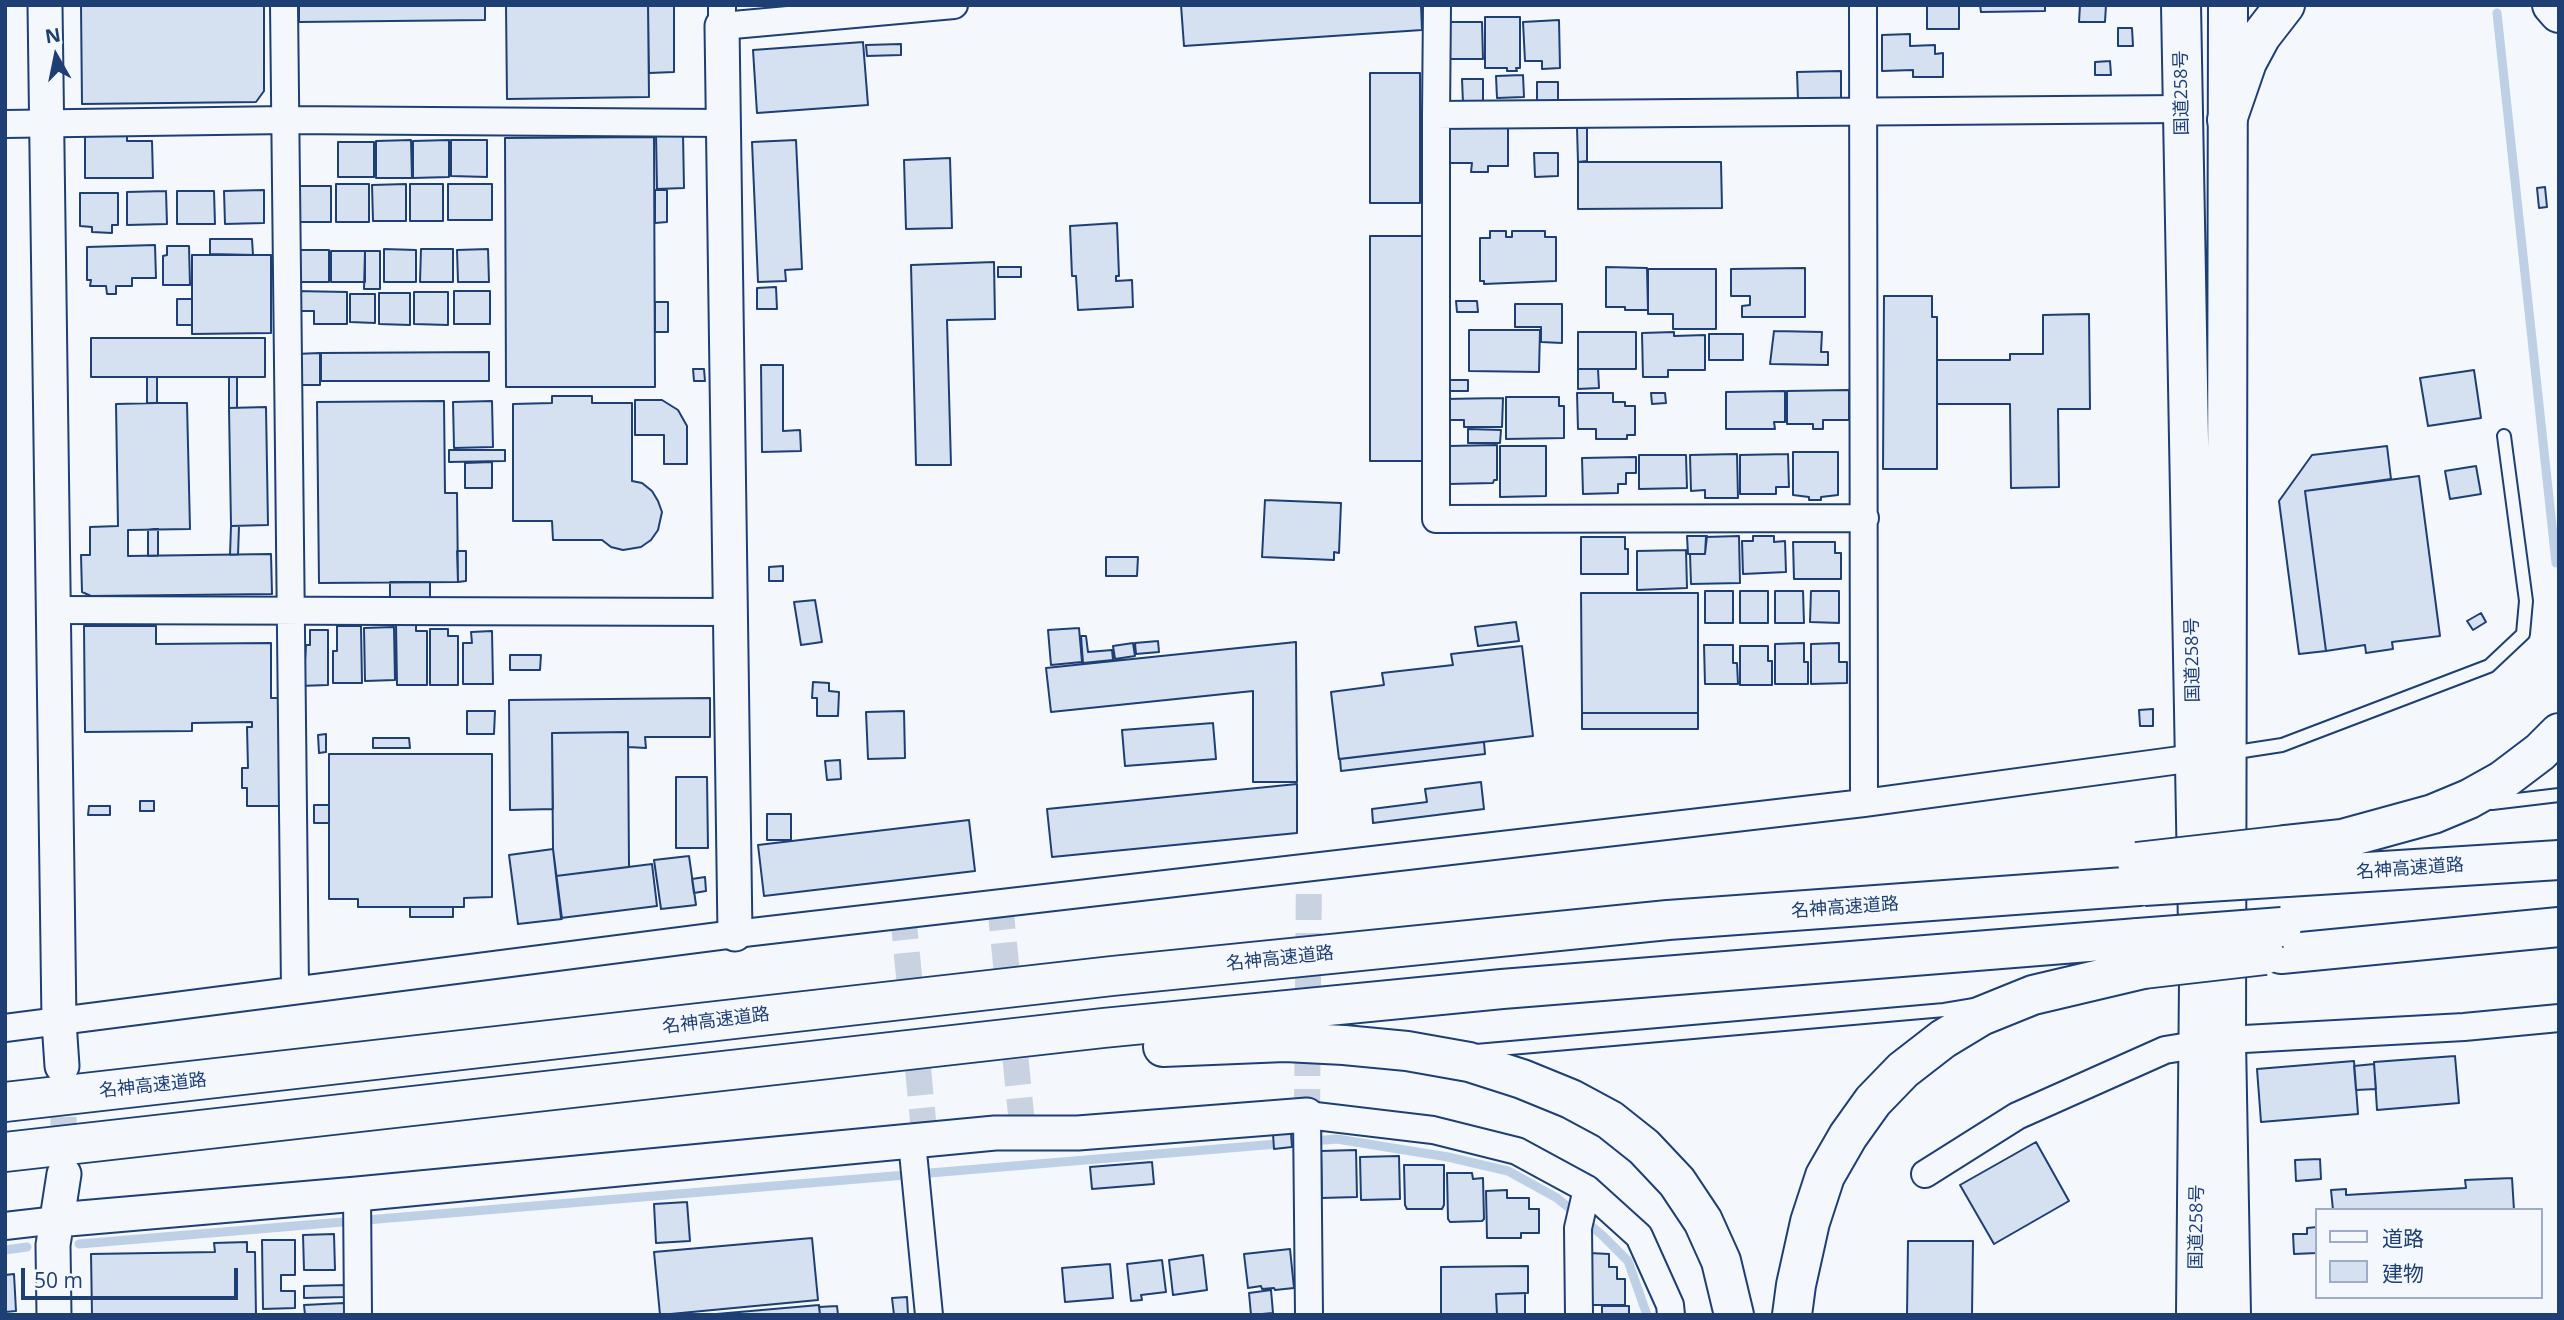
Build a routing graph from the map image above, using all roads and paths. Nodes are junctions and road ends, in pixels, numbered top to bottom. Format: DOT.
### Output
graph roads {
  1 [pos="44,5"];
  2 [pos="284,5"];
  3 [pos="954,5"];
  4 [pos="1437,5"];
  5 [pos="1863,5"];
  6 [pos="2181,5"];
  7 [pos="2228,5"];
  8 [pos="2285,5"];
  9 [pos="2552,5"];
  10 [pos="2559,13"];
  11 [pos="722,16"];
  12 [pos="2182,108"];
  13 [pos="1863,112"];
  14 [pos="1436,115"];
  15 [pos="286,120"];
  16 [pos="2227,120"];
  17 [pos="723,123"];
  18 [pos="5,124"];
  19 [pos="46,124"];
  20 [pos="2504,436"];
  21 [pos="1865,518"];
  22 [pos="53,610"];
  23 [pos="291,611"];
  24 [pos="732,612"];
  25 [pos="2559,733"];
  26 [pos="2210,756"];
  27 [pos="2559,795"];
  28 [pos="1864,803"];
  29 [pos="2433,814"];
  30 [pos="2559,859"];
  31 [pos="2287,861"];
  32 [pos="2559,910"];
  33 [pos="2559,927"];
  34 [pos="736,934"];
  35 [pos="2282,941"];
  36 [pos="2140,954"];
  37 [pos="295,989"];
  38 [pos="2033,995"];
  39 [pos="2559,1018"];
  40 [pos="59,1022"];
  41 [pos="5,1028"];
  42 [pos="2212,1042"];
  43 [pos="1407,1051"];
  44 [pos="62,1066"];
  45 [pos="5,1102"];
  46 [pos="252,1123"];
  47 [pos="1308,1133"];
  48 [pos="5,1152"];
  49 [pos="915,1163"];
  50 [pos="64,1174"];
  51 [pos="1925,1174"];
  52 [pos="1583,1207"];
  53 [pos="357,1212"];
  54 [pos="57,1220"];
  55 [pos="5,1226"];
  56 [pos="54,1315"];
  57 [pos="358,1315"];
  58 [pos="929,1315"];
  59 [pos="1309,1315"];
  60 [pos="1579,1315"];
  61 [pos="1671,1315"];
  62 [pos="1734,1315"];
  63 [pos="1792,1315"];
  64 [pos="2196,1315"];
  65 [pos="2231,1315"];
  1 -- 19 [label="street"];
  2 -- 15 [label="street"];
  3 -- 11 [label="street"];
  4 -- 14 [label="street"];
  5 -- 13 [label="street"];
  6 -- 12 [label="highway, 国道258号"];
  7 -- 16 [label="highway, 国道258号"];
  8 -- 16 [label="highway"];
  9 -- 10 [label="highway"];
  11 -- 17 [label="street"];
  12 -- 13 [label="street"];
  12 -- 26 [label="highway, 国道258号"];
  13 -- 14 [label="street"];
  13 -- 21 [label="street"];
  14 -- 21 [label="street"];
  15 -- 17 [label="street"];
  15 -- 19 [label="street"];
  15 -- 23 [label="street"];
  16 -- 26 [label="highway, 国道258号"];
  17 -- 24 [label="street"];
  18 -- 19 [label="street"];
  19 -- 22 [label="street"];
  20 -- 26 [label="lane"];
  21 -- 28 [label="street"];
  22 -- 23 [label="street"];
  22 -- 40 [label="street"];
  23 -- 24 [label="street"];
  23 -- 37 [label="street"];
  24 -- 34 [label="street"];
  25 -- 29 [label="highway"];
  26 -- 28 [label="street"];
  26 -- 42 [label="highway, 国道258号"];
  27 -- 29 [label="lane"];
  28 -- 34 [label="street"];
  29 -- 31 [label="highway"];
  30 -- 31 [label="highway, 名神高速道路"];
  31 -- 45 [label="highway, 名神高速道路, bridge"];
  32 -- 35 [label="highway"];
  33 -- 35 [label="highway"];
  34 -- 37 [label="street"];
  35 -- 36 [label="highway, bridge"];
  36 -- 38 [label="highway"];
  36 -- 46 [label="highway"];
  37 -- 40 [label="street"];
  38 -- 43 [label="lane"];
  38 -- 63 [label="highway"];
  39 -- 42 [label="street"];
  40 -- 41 [label="street"];
  40 -- 44 [label="street"];
  42 -- 51 [label="street"];
  42 -- 64 [label="highway, 国道258号"];
  42 -- 65 [label="highway, 国道258号"];
  43 -- 46 [label="highway"];
  43 -- 62 [label="highway"];
  46 -- 48 [label="highway"];
  47 -- 49 [label="street"];
  47 -- 52 [label="street"];
  47 -- 59 [label="street"];
  49 -- 53 [label="street"];
  49 -- 58 [label="street"];
  50 -- 54 [label="street"];
  52 -- 60 [label="street"];
  52 -- 61 [label="street"];
  53 -- 54 [label="street"];
  53 -- 57 [label="street"];
  54 -- 55 [label="street"];
  54 -- 56 [label="street"];
}
